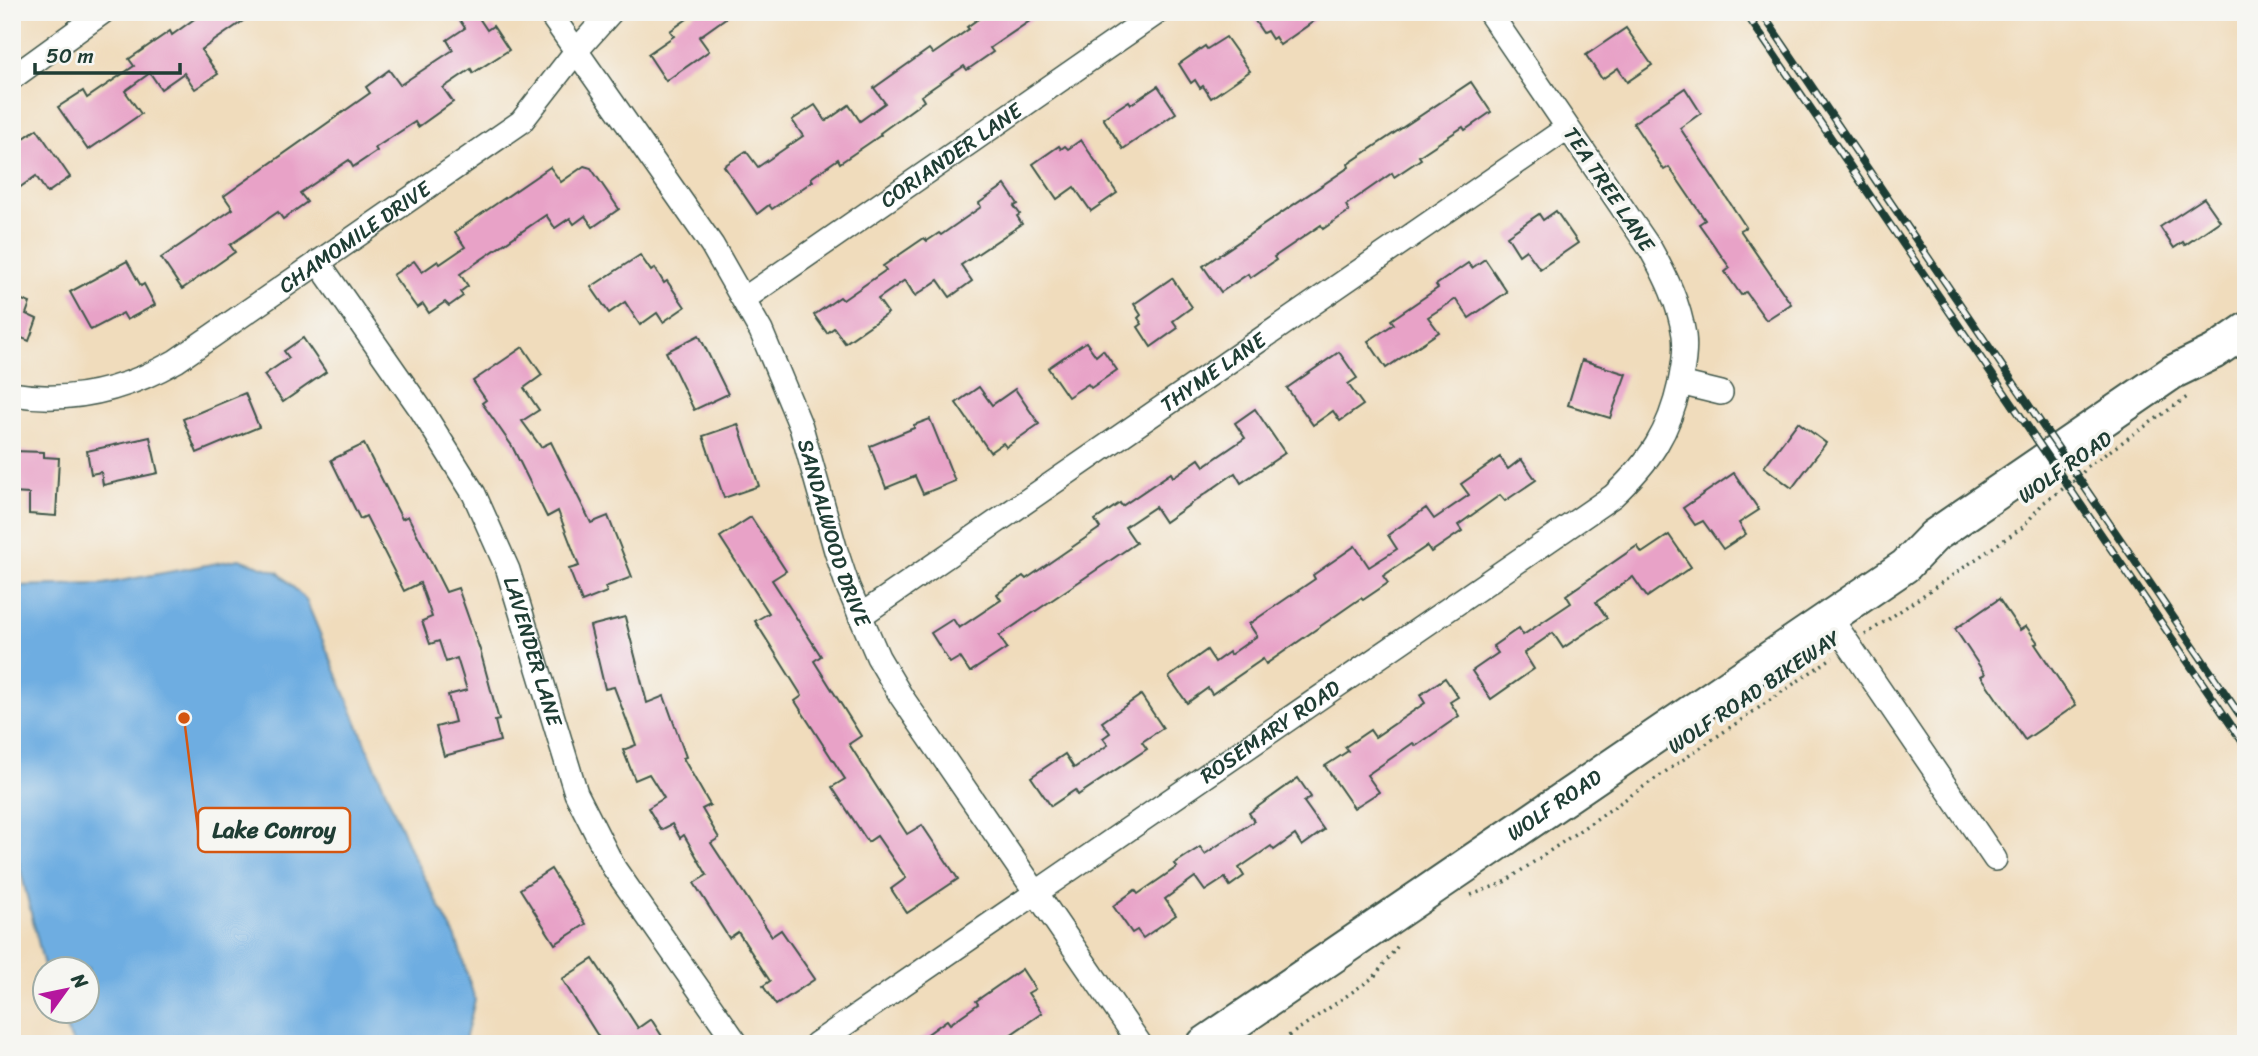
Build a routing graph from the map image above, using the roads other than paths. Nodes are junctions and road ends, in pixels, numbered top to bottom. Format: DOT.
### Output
graph roads {
  1 [pos="103,12"];
  2 [pos="549,12"];
  3 [pos="611,12"];
  4 [pos="1158,12"];
  5 [pos="1489,12"];
  6 [pos="577,50"];
  7 [pos="12,78"];
  8 [pos="1567,128"];
  9 [pos="318,262"];
  10 [pos="744,299"];
  11 [pos="2246,330"];
  12 [pos="1680,383"];
  13 [pos="1721,393"];
  14 [pos="12,394"];
  15 [pos="860,615"];
  16 [pos="1830,617"];
  17 [pos="1995,859"];
  18 [pos="1036,893"];
  19 [pos="737,1044"];
  20 [pos="816,1044"];
  21 [pos="1140,1044"];
  22 [pos="1204,1044"];
  1 -- 7 [label="street"];
  2 -- 6 [label="street, SANDALWOOD DRIVE"];
  3 -- 6 [label="street, CHAMOMILE DRIVE"];
  4 -- 10 [label="street, CORIANDER LANE"];
  5 -- 8 [label="street, TEA TREE LANE"];
  6 -- 9 [label="street, CHAMOMILE DRIVE"];
  6 -- 10 [label="street, SANDALWOOD DRIVE"];
  8 -- 12 [label="street, TEA TREE LANE"];
  8 -- 15 [label="street, THYME LANE"];
  9 -- 14 [label="street, CHAMOMILE DRIVE"];
  9 -- 19 [label="street, LAVENDER LANE"];
  10 -- 15 [label="street, SANDALWOOD DRIVE"];
  11 -- 16 [label="main road, WOLF ROAD"];
  12 -- 13 [label="street"];
  12 -- 18 [label="street, ROSEMARY ROAD"];
  15 -- 18 [label="street, SANDALWOOD DRIVE"];
  16 -- 17 [label="street"];
  16 -- 22 [label="main road, WOLF ROAD"];
  18 -- 20 [label="street, ROSEMARY ROAD"];
  18 -- 21 [label="street, SANDALWOOD DRIVE"];
}
